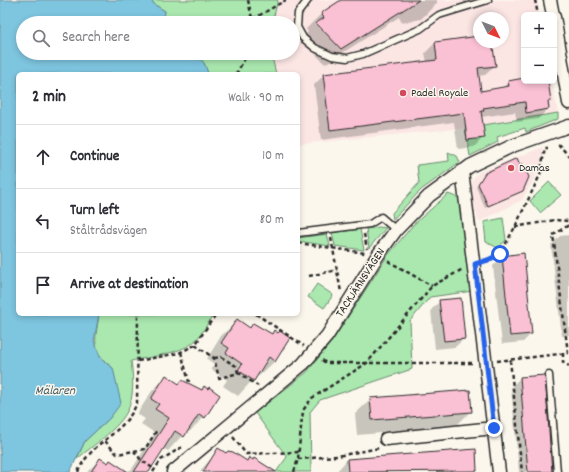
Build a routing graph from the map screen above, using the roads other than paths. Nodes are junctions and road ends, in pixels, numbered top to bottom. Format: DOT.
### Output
graph roads {
  1 [pos="308,0"];
  2 [pos="488,0"];
  3 [pos="550,0"];
  4 [pos="553,12"];
  5 [pos="298,16"];
  6 [pos="300,32"];
  7 [pos="557,33"];
  8 [pos="569,103"];
  9 [pos="569,126"];
  10 [pos="462,171"];
  11 [pos="396,230"];
  12 [pos="300,233"];
  13 [pos="549,375"];
  14 [pos="494,428"];
  15 [pos="386,439"];
  16 [pos="173,472"];
  17 [pos="499,472"];
  18 [pos="557,472"];
  1 -- 5 [label="lane"];
  2 -- 6 [label="lane"];
  3 -- 4 [label="street"];
  7 -- 8 [label="street"];
  9 -- 10 [label="street, TACKJÄRNSVÄGEN"];
  10 -- 11 [label="street, TACKJÄRNSVÄGEN"];
  10 -- 14 [label="street"];
  11 -- 12 [label="lane"];
  11 -- 16 [label="street, TACKJÄRNSVÄGEN"];
  13 -- 18 [label="lane"];
  14 -- 15 [label="street"];
  14 -- 17 [label="street"];
}
